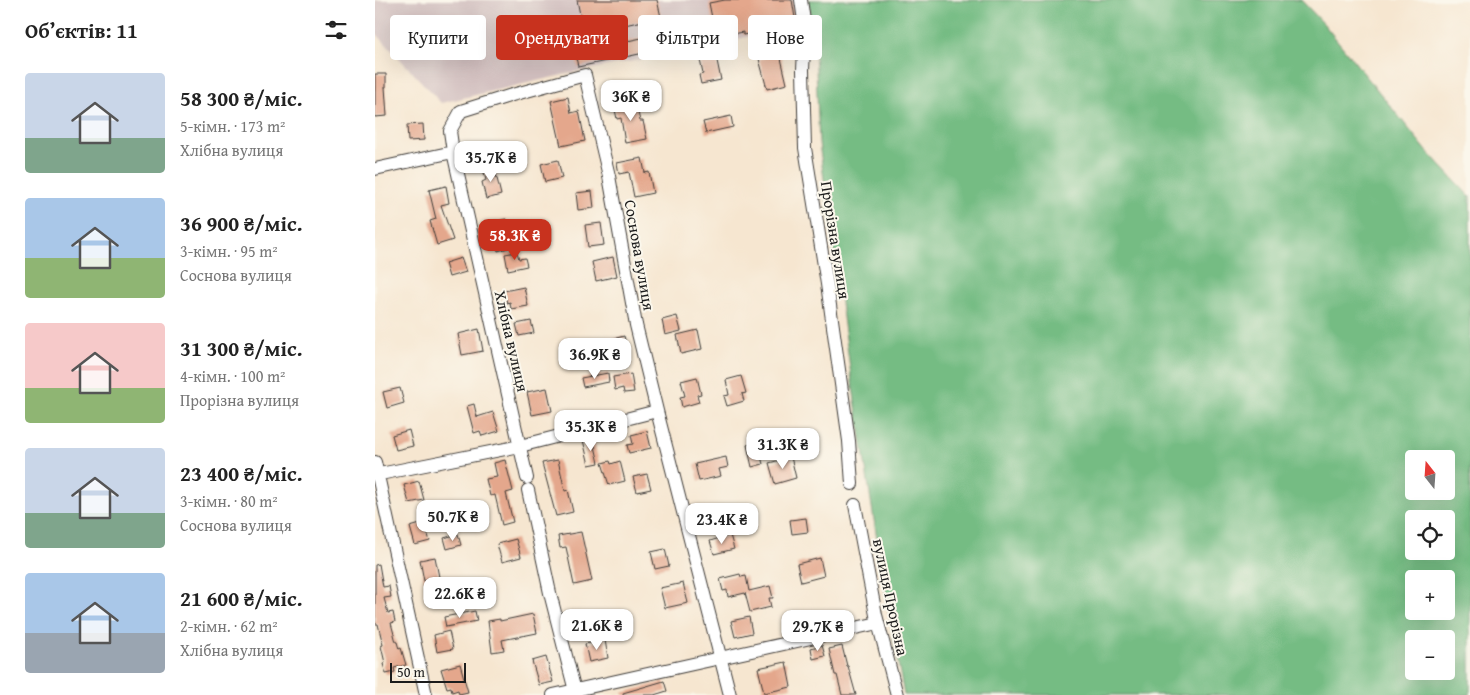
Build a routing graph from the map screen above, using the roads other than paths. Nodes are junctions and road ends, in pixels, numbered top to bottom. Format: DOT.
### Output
graph roads {
  1 [pos="801,0"];
  2 [pos="453,152"];
  3 [pos="375,168"];
  4 [pos="657,411"];
  5 [pos="520,446"];
  6 [pos="376,470"];
  7 [pos="852,484"];
  8 [pos="855,505"];
  9 [pos="878,623"];
  10 [pos="720,657"];
  11 [pos="575,692"];
  12 [pos="426,695"];
  13 [pos="553,695"];
  14 [pos="730,695"];
  15 [pos="897,695"];
  1 -- 7 [label="street, Прорізна вулиця"];
  2 -- 3 [label="street"];
  2 -- 4 [label="street, Соснова вулиця"];
  2 -- 5 [label="street, Хлібна вулиця"];
  4 -- 5 [label="street"];
  4 -- 10 [label="street, Соснова вулиця"];
  5 -- 6 [label="street"];
  5 -- 11 [label="street, Хлібна вулиця"];
  6 -- 12 [label="street"];
  8 -- 9 [label="street, вулиця Прорізна"];
  9 -- 10 [label="street"];
  9 -- 15 [label="street, вулиця Прорізна"];
  10 -- 11 [label="street"];
  10 -- 14 [label="street, Соснова вулиця"];
  11 -- 13 [label="street"];
}
